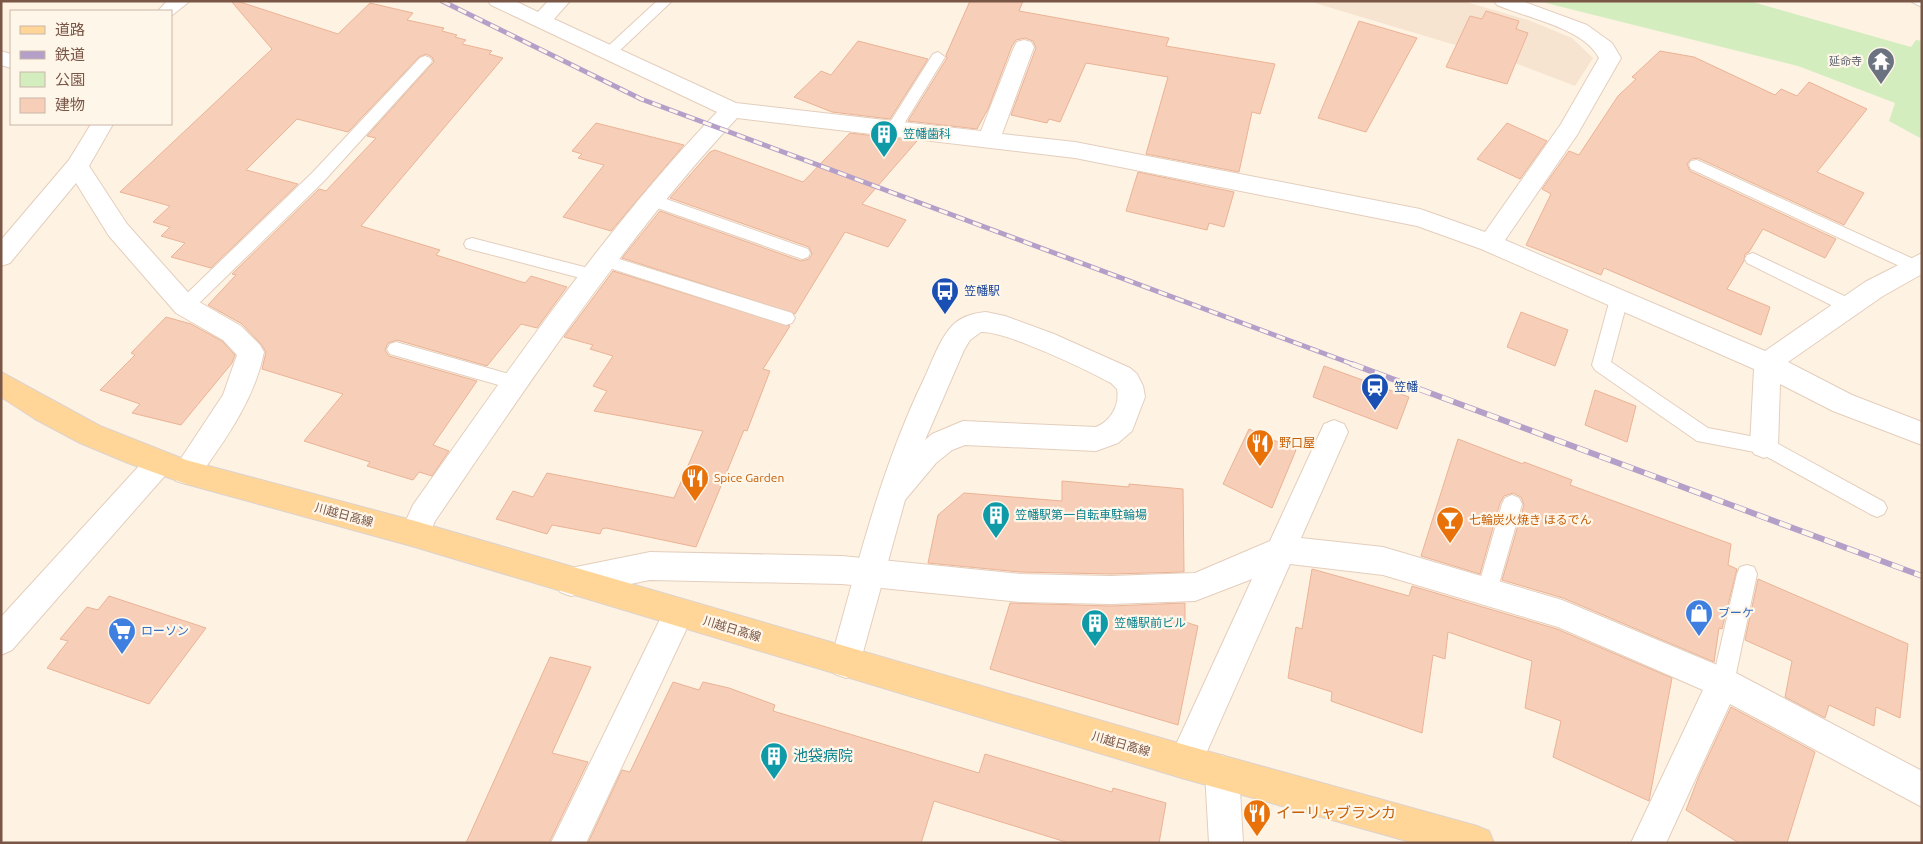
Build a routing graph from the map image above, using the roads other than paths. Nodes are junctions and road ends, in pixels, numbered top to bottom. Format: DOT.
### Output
graph roads {
  1 [pos="180,1"];
  2 [pos="498,1"];
  3 [pos="560,1"];
  4 [pos="665,1"];
  5 [pos="1504,1"];
  6 [pos="169,10"];
  7 [pos="541,21"];
  8 [pos="1024,48"];
  9 [pos="610,52"];
  10 [pos="938,57"];
  11 [pos="425,61"];
  12 [pos="732,110"];
  13 [pos="101,125"];
  14 [pos="894,128"];
  15 [pos="989,139"];
  16 [pos="1697,165"];
  17 [pos="76,166"];
  18 [pos="652,200"];
  19 [pos="1490,243"];
  20 [pos="472,244"];
  21 [pos="802,253"];
  22 [pos="1,257"];
  23 [pos="1753,259"];
  24 [pos="1918,264"];
  25 [pos="597,268"];
  26 [pos="1619,299"];
  27 [pos="185,306"];
  28 [pos="1849,306"];
  29 [pos="786,318"];
  30 [pos="396,349"];
  31 [pos="1767,363"];
  32 [pos="1,383"];
  33 [pos="516,383"];
  34 [pos="1334,432"];
  35 [pos="1922,434"];
  36 [pos="1764,446"];
  37 [pos="173,468"];
  38 [pos="893,493"];
  39 [pos="1512,504"];
  40 [pos="1878,508"];
  41 [pos="415,534"];
  42 [pos="1282,550"];
  43 [pos="872,572"];
  44 [pos="1747,574"];
  45 [pos="571,582"];
  46 [pos="1487,591"];
  47 [pos="679,613"];
  48 [pos="1,640"];
  49 [pos="846,663"];
  50 [pos="1722,683"];
  51 [pos="1185,762"];
  52 [pos="1222,772"];
  53 [pos="1922,790"];
  54 [pos="1410,834"];
  55 [pos="568,843"];
  56 [pos="1226,843"];
  57 [pos="1477,843"];
  58 [pos="1648,843"];
  1 -- 6 [label="street"];
  2 -- 7 [label="street"];
  3 -- 7 [label="street"];
  4 -- 9 [label="lane"];
  5 -- 19 [label="street"];
  7 -- 9 [label="street"];
  8 -- 15 [label="street"];
  9 -- 12 [label="street"];
  10 -- 14 [label="lane"];
  11 -- 27 [label="lane"];
  12 -- 14 [label="street"];
  12 -- 18 [label="street"];
  13 -- 17 [label="street"];
  14 -- 15 [label="street"];
  15 -- 19 [label="street"];
  16 -- 24 [label="lane"];
  17 -- 22 [label="street"];
  17 -- 27 [label="street"];
  18 -- 21 [label="lane"];
  18 -- 25 [label="street"];
  19 -- 26 [label="street"];
  20 -- 25 [label="lane"];
  23 -- 28 [label="lane"];
  24 -- 28 [label="street"];
  25 -- 29 [label="lane"];
  25 -- 33 [label="street"];
  26 -- 31 [label="street"];
  26 -- 36 [label="lane"];
  27 -- 37 [label="street"];
  28 -- 31 [label="street"];
  30 -- 33 [label="lane"];
  31 -- 35 [label="street"];
  31 -- 36 [label="street"];
  32 -- 37 [label="main road, 川越日高線"];
  33 -- 41 [label="street"];
  34 -- 42 [label="street"];
  36 -- 40 [label="lane"];
  37 -- 41 [label="main road, 川越日高線"];
  37 -- 48 [label="street"];
  38 -- 38 [label="street"];
  38 -- 43 [label="street"];
  39 -- 46 [label="lane"];
  41 -- 45 [label="main road, 川越日高線"];
  42 -- 43 [label="street"];
  42 -- 46 [label="street"];
  42 -- 51 [label="street"];
  43 -- 45 [label="street"];
  43 -- 49 [label="street"];
  44 -- 50 [label="lane"];
  45 -- 47 [label="main road, 川越日高線"];
  46 -- 50 [label="street"];
  47 -- 49 [label="main road, 川越日高線"];
  47 -- 55 [label="street"];
  49 -- 51 [label="main road, 川越日高線"];
  50 -- 53 [label="street"];
  50 -- 58 [label="street"];
  51 -- 52 [label="main road, 川越日高線"];
  52 -- 54 [label="main road, 川越日高線"];
  52 -- 56 [label="street"];
  54 -- 57 [label="main road, 川越日高線"];
}
